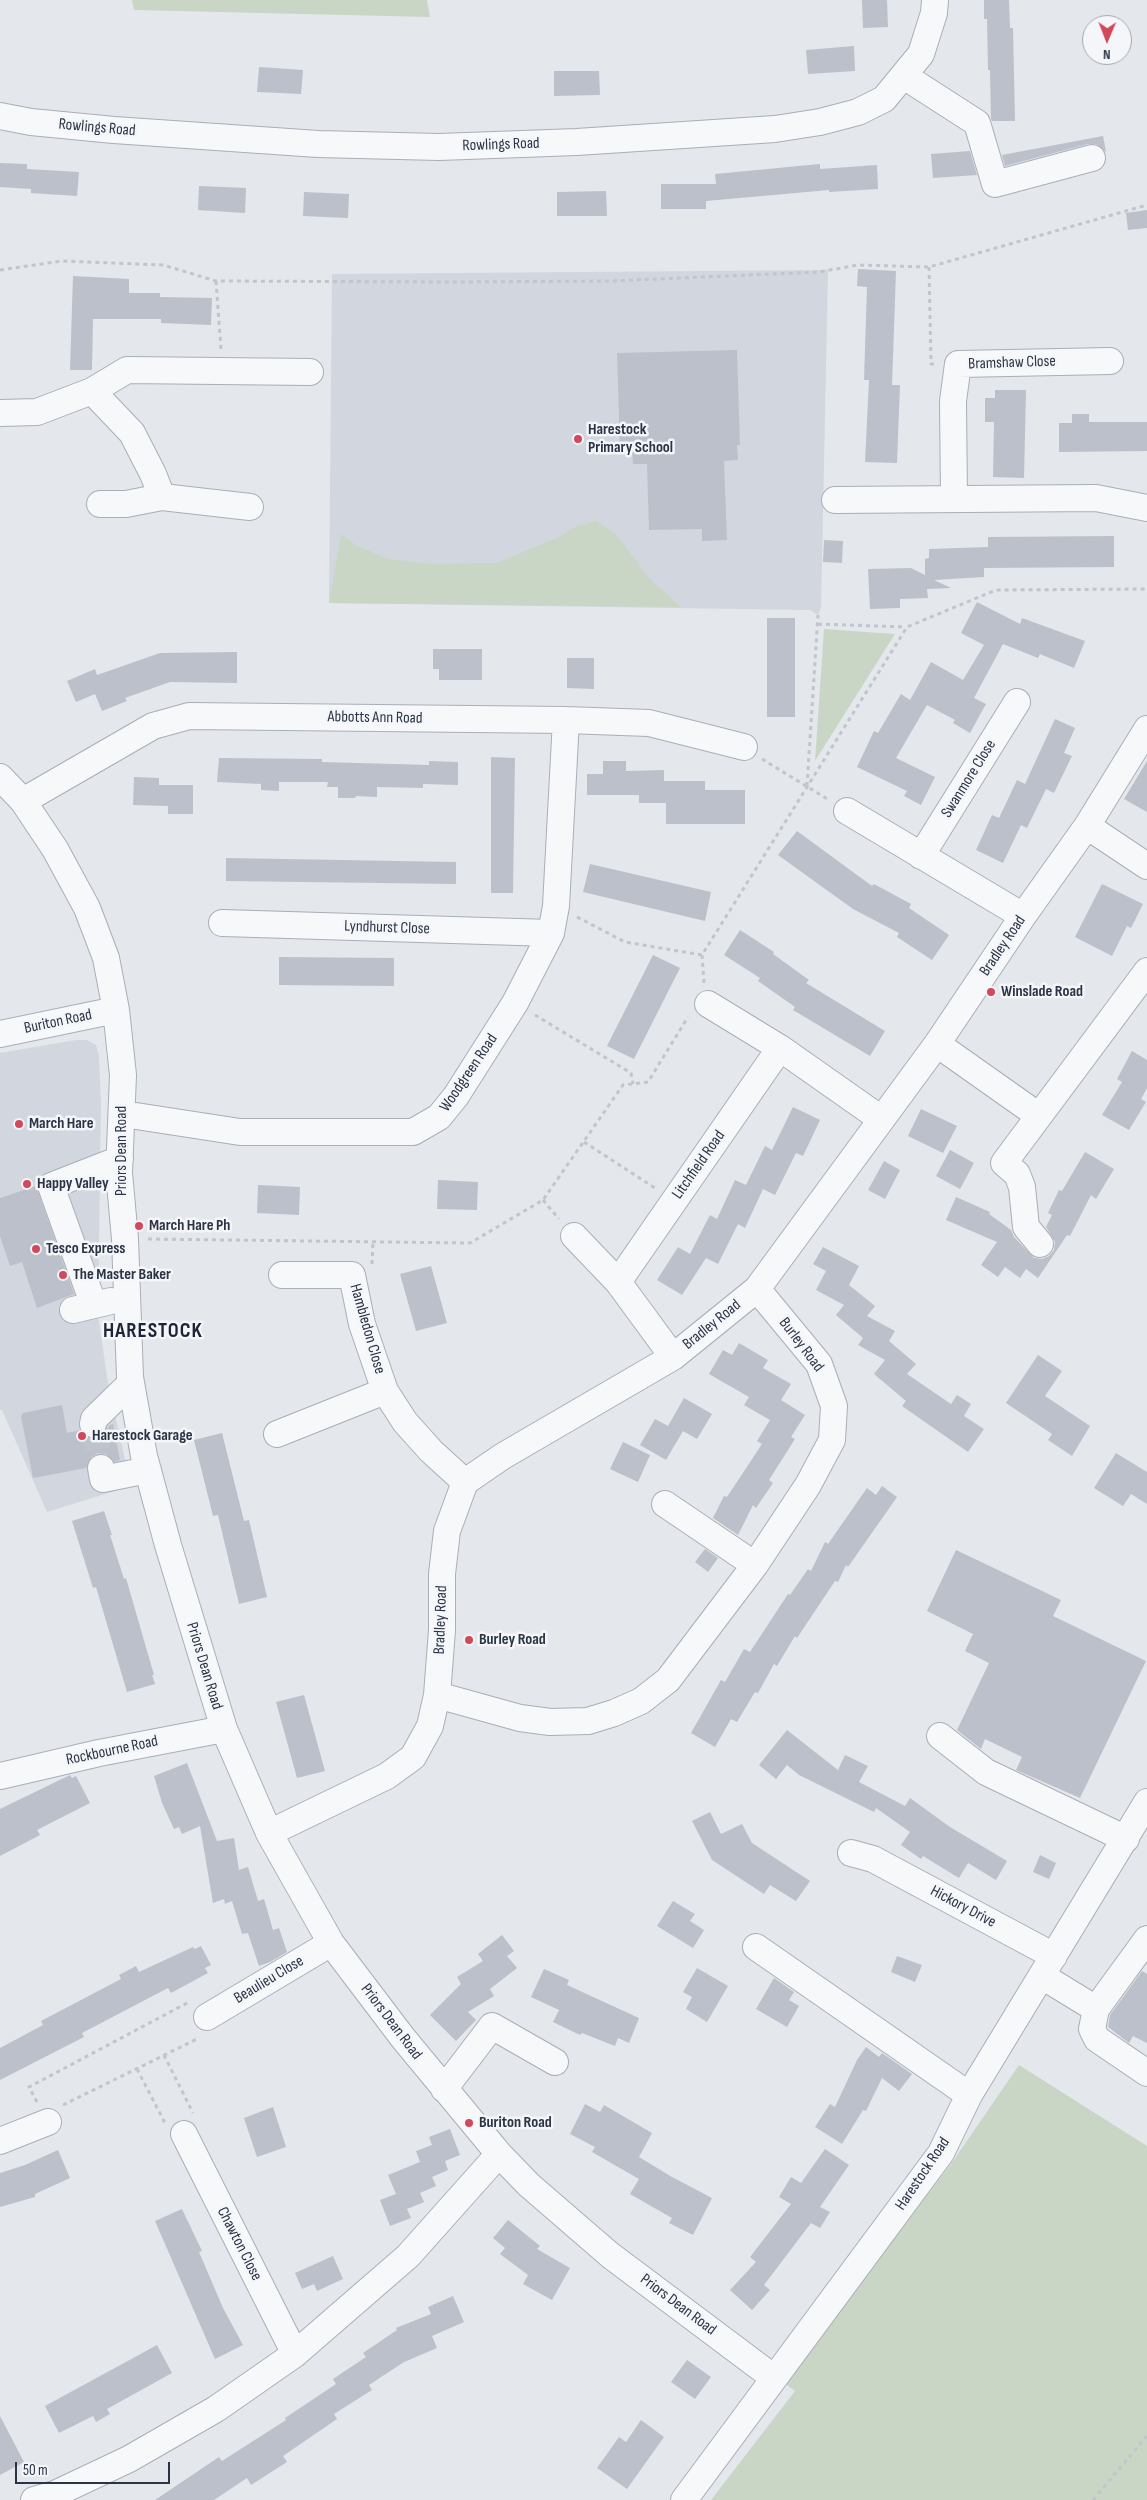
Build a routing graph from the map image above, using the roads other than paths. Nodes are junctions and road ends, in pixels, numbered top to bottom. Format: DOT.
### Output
graph roads {
  1 [pos="935,0"];
  2 [pos="904,76"];
  3 [pos="0,116"];
  4 [pos="1092,158"];
  5 [pos="1110,361"];
  6 [pos="310,372"];
  7 [pos="92,391"];
  8 [pos="0,412"];
  9 [pos="162,497"];
  10 [pos="954,499"];
  11 [pos="835,500"];
  12 [pos="100,504"];
  13 [pos="250,507"];
  14 [pos="1147,508"];
  15 [pos="1017,702"];
  16 [pos="566,720"];
  17 [pos="1147,729"];
  18 [pos="744,747"];
  19 [pos="0,777"];
  20 [pos="23,802"];
  21 [pos="847,811"];
  22 [pos="1087,826"];
  23 [pos="921,856"];
  24 [pos="1147,866"];
  25 [pos="1023,916"];
  26 [pos="222,923"];
  27 [pos="551,933"];
  28 [pos="1147,970"];
  29 [pos="700,1003"];
  30 [pos="116,1010"];
  31 [pos="0,1034"];
  32 [pos="937,1044"];
  33 [pos="780,1048"];
  34 [pos="123,1114"];
  35 [pos="1039,1116"];
  36 [pos="881,1119"];
  37 [pos="120,1159"];
  38 [pos="574,1236"];
  39 [pos="1040,1244"];
  40 [pos="282,1275"];
  41 [pos="618,1282"];
  42 [pos="757,1288"];
  43 [pos="127,1299"];
  44 [pos="674,1357"];
  45 [pos="131,1382"];
  46 [pos="385,1391"];
  47 [pos="93,1424"];
  48 [pos="276,1434"];
  49 [pos="101,1468"];
  50 [pos="148,1470"];
  51 [pos="465,1482"];
  52 [pos="665,1504"];
  53 [pos="755,1565"];
  54 [pos="437,1694"];
  55 [pos="224,1729"];
  56 [pos="940,1736"];
  57 [pos="0,1776"];
  58 [pos="1147,1802"];
  59 [pos="269,1833"];
  60 [pos="1126,1839"];
  61 [pos="868,1851"];
  62 [pos="1147,1939"];
  63 [pos="331,1942"];
  64 [pos="756,1947"];
  65 [pos="1048,1966"];
  66 [pos="1096,2009"];
  67 [pos="207,2018"];
  68 [pos="554,2062"];
  69 [pos="1147,2073"];
  70 [pos="444,2089"];
  71 [pos="969,2095"];
  72 [pos="46,2118"];
  73 [pos="184,2134"];
  74 [pos="0,2141"];
  75 [pos="499,2154"];
  76 [pos="295,2354"];
  77 [pos="774,2378"];
  78 [pos="34,2500"];
  79 [pos="684,2500"];
  1 -- 2 [label="street, Rowlings Road"];
  2 -- 3 [label="street, Rowlings Road"];
  2 -- 4 [label="street"];
  5 -- 10 [label="street, Bramshaw Close"];
  6 -- 7 [label="street"];
  7 -- 8 [label="street"];
  7 -- 9 [label="street"];
  9 -- 12 [label="street"];
  9 -- 13 [label="street"];
  10 -- 11 [label="street"];
  10 -- 14 [label="street"];
  15 -- 23 [label="street, Swanmore Close"];
  16 -- 18 [label="street, Abbotts Ann Road"];
  16 -- 20 [label="street, Abbotts Ann Road"];
  16 -- 27 [label="street, Woodgreen Road"];
  17 -- 22 [label="street, Bradley Road"];
  19 -- 20 [label="street, Priors Dean Road"];
  20 -- 30 [label="street, Priors Dean Road"];
  21 -- 23 [label="street"];
  22 -- 24 [label="street"];
  22 -- 25 [label="street, Bradley Road"];
  23 -- 25 [label="street"];
  25 -- 32 [label="street, Bradley Road"];
  26 -- 27 [label="street, Lyndhurst Close"];
  27 -- 34 [label="street, Woodgreen Road"];
  28 -- 35 [label="street"];
  29 -- 33 [label="street"];
  30 -- 31 [label="street, Buriton Road"];
  30 -- 34 [label="street, Priors Dean Road"];
  32 -- 35 [label="street"];
  32 -- 36 [label="street, Bradley Road"];
  33 -- 36 [label="street"];
  33 -- 41 [label="street, Litchfield Road"];
  34 -- 37 [label="street, Priors Dean Road"];
  35 -- 39 [label="street"];
  36 -- 42 [label="street, Bradley Road"];
  37 -- 43 [label="street, Priors Dean Road"];
  37 -- 43 [label="street"];
  38 -- 41 [label="street"];
  40 -- 46 [label="street, Hambledon Close"];
  41 -- 44 [label="street"];
  42 -- 44 [label="street, Bradley Road"];
  42 -- 53 [label="street, Burley Road"];
  43 -- 45 [label="street, Priors Dean Road"];
  44 -- 51 [label="street, Bradley Road"];
  45 -- 47 [label="street"];
  45 -- 50 [label="street, Priors Dean Road"];
  46 -- 48 [label="street"];
  46 -- 51 [label="street, Hambledon Close"];
  49 -- 50 [label="street"];
  50 -- 55 [label="street, Priors Dean Road"];
  51 -- 54 [label="street, Bradley Road"];
  52 -- 53 [label="street"];
  53 -- 54 [label="street, Burley Road"];
  54 -- 59 [label="street, Bradley Road"];
  55 -- 57 [label="street, Rockbourne Road"];
  55 -- 59 [label="street, Priors Dean Road"];
  56 -- 60 [label="street"];
  58 -- 60 [label="street, Harestock Road"];
  59 -- 63 [label="street, Priors Dean Road"];
  60 -- 65 [label="street, Harestock Road"];
  61 -- 65 [label="street, Hickory Drive"];
  62 -- 66 [label="street"];
  63 -- 67 [label="street, Beaulieu Close"];
  63 -- 70 [label="street, Priors Dean Road"];
  64 -- 71 [label="street"];
  65 -- 66 [label="street, Hickory Drive"];
  65 -- 71 [label="street, Harestock Road"];
  66 -- 69 [label="street"];
  68 -- 70 [label="street"];
  70 -- 75 [label="street, Priors Dean Road"];
  71 -- 77 [label="street, Harestock Road"];
  72 -- 74 [label="street"];
  73 -- 76 [label="street, Chawton Close"];
  75 -- 76 [label="street"];
  75 -- 77 [label="street, Priors Dean Road"];
  76 -- 78 [label="street"];
  77 -- 79 [label="street, Harestock Road"];
}
